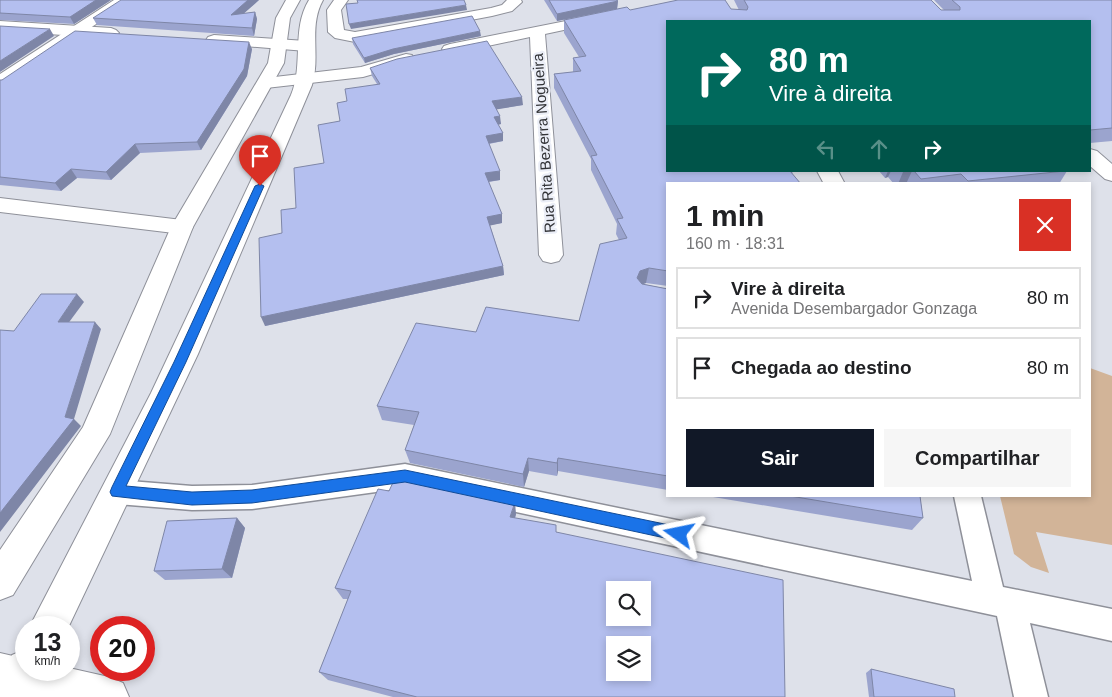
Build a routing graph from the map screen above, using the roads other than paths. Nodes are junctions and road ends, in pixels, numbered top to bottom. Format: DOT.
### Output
graph roads {
  1 [pos="124,0"];
  2 [pos="293,0"];
  3 [pos="316,0"];
  4 [pos="341,0"];
  5 [pos="514,0"];
  6 [pos="612,16"];
  7 [pos="0,26"];
  8 [pos="78,31"];
  9 [pos="537,31"];
  10 [pos="126,34"];
  11 [pos="203,40"];
  12 [pos="278,44"];
  13 [pos="315,61"];
  14 [pos="394,61"];
  15 [pos="271,73"];
  16 [pos="0,82"];
  17 [pos="1091,156"];
  18 [pos="1112,175"];
  19 [pos="0,205"];
  20 [pos="182,227"];
  21 [pos="551,255"];
  22 [pos="117,492"];
  23 [pos="967,497"];
  24 [pos="0,582"];
  25 [pos="1000,602"];
  26 [pos="54,616"];
  27 [pos="1112,625"];
  28 [pos="26,681"];
  29 [pos="109,697"];
  30 [pos="1031,697"];
  1 -- 8 [label="street"];
  2 -- 12 [label="street"];
  3 -- 13 [label="street"];
  4 -- 5 [label="street"];
  6 -- 9 [label="street"];
  7 -- 8 [label="street"];
  8 -- 10 [label="street"];
  8 -- 16 [label="street"];
  9 -- 14 [label="street"];
  9 -- 21 [label="street, Rua Rita Bezerra Nogueira"];
  11 -- 12 [label="street"];
  12 -- 13 [label="street"];
  12 -- 15 [label="street"];
  13 -- 14 [label="street"];
  13 -- 14 [label="street"];
  13 -- 15 [label="street"];
  13 -- 22 [label="street"];
  15 -- 20 [label="street"];
  17 -- 18 [label="street"];
  19 -- 20 [label="street"];
  20 -- 24 [label="street"];
  22 -- 25 [label="lane"];
  22 -- 26 [label="street"];
  23 -- 25 [label="lane"];
  25 -- 27 [label="lane"];
  25 -- 30 [label="lane"];
  28 -- 29 [label="street"];
}
